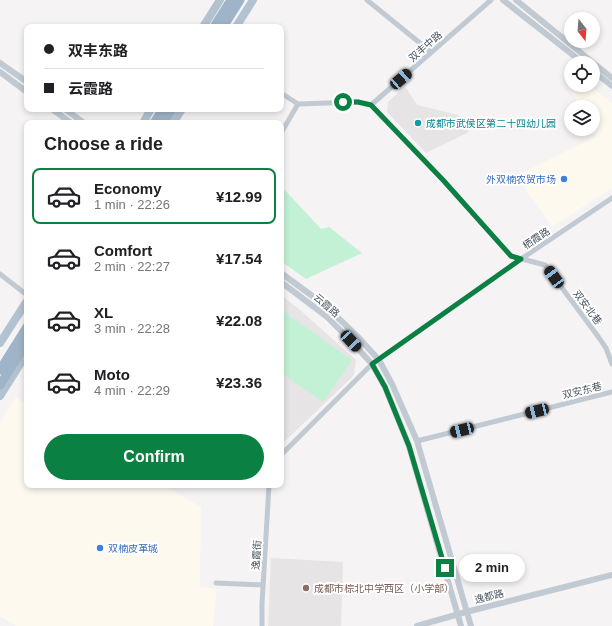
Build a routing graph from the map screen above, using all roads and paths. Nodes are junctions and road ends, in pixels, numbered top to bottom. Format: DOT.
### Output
graph roads {
  1 [pos="220,0"];
  2 [pos="231,0"];
  3 [pos="240,0"];
  4 [pos="253,0"];
  5 [pos="367,0"];
  6 [pos="491,0"];
  7 [pos="503,0"];
  8 [pos="516,0"];
  9 [pos="205,24"];
  10 [pos="216,24"];
  11 [pos="225,24"];
  12 [pos="238,24"];
  13 [pos="431,52"];
  14 [pos="574,56"];
  15 [pos="0,63"];
  16 [pos="0,72"];
  17 [pos="600,77"];
  18 [pos="612,78"];
  19 [pos="24,80"];
  20 [pos="612,86"];
  21 [pos="24,90"];
  22 [pos="284,95"];
  23 [pos="298,104"];
  24 [pos="371,105"];
  25 [pos="56,112"];
  26 [pos="69,112"];
  27 [pos="67,120"];
  28 [pos="80,120"];
  29 [pos="284,127"];
  30 [pos="612,198"];
  31 [pos="521,259"];
  32 [pos="0,274"];
  33 [pos="284,275"];
  34 [pos="284,284"];
  35 [pos="24,293"];
  36 [pos="24,306"];
  37 [pos="24,332"];
  38 [pos="0,343"];
  39 [pos="24,347"];
  40 [pos="24,358"];
  41 [pos="379,360"];
  42 [pos="372,364"];
  43 [pos="612,364"];
  44 [pos="0,370"];
  45 [pos="0,385"];
  46 [pos="612,392"];
  47 [pos="0,396"];
  48 [pos="417,441"];
  49 [pos="284,452"];
  50 [pos="269,488"];
  51 [pos="612,575"];
  52 [pos="216,584"];
  53 [pos="263,585"];
  54 [pos="466,612"];
  55 [pos="458,614"];
  56 [pos="262,626"];
  57 [pos="417,626"];
  58 [pos="461,626"];
  59 [pos="471,626"];
  1 -- 9 [label="main road"];
  2 -- 10 [label="highway"];
  3 -- 11 [label="highway"];
  4 -- 12 [label="main road"];
  5 -- 13 [label="street"];
  6 -- 13 [label="street, 双丰中路"];
  7 -- 14 [label="street"];
  8 -- 18 [label="street"];
  13 -- 24 [label="street, 双丰中路"];
  15 -- 19 [label="street"];
  16 -- 21 [label="street"];
  17 -- 20 [label="street"];
  22 -- 23 [label="street"];
  23 -- 24 [label="street"];
  23 -- 29 [label="street"];
  24 -- 31 [label="street, 双安北巷"];
  25 -- 27 [label="street"];
  26 -- 28 [label="street"];
  30 -- 31 [label="street, 栖霞路"];
  31 -- 41 [label="street, 栖霞路"];
  31 -- 43 [label="street, 双安北巷"];
  32 -- 35 [label="street"];
  33 -- 41 [label="street"];
  34 -- 42 [label="street, 云霞路"];
  36 -- 38 [label="main road"];
  37 -- 44 [label="highway"];
  39 -- 45 [label="highway"];
  40 -- 47 [label="main road"];
  41 -- 42 [label="street, 栖霞路"];
  41 -- 48 [label="street"];
  42 -- 49 [label="street"];
  42 -- 55 [label="street, 云霞路"];
  46 -- 48 [label="street, 双安东巷"];
  48 -- 54 [label="street"];
  50 -- 53 [label="street, 逸霞街"];
  51 -- 54 [label="street, 逸都路"];
  52 -- 53 [label="street"];
  53 -- 56 [label="street, 逸霞街"];
  54 -- 55 [label="street, 逸都路"];
  54 -- 59 [label="street"];
  55 -- 57 [label="street, 逸都路"];
  55 -- 58 [label="street, 云霞路"];
}
